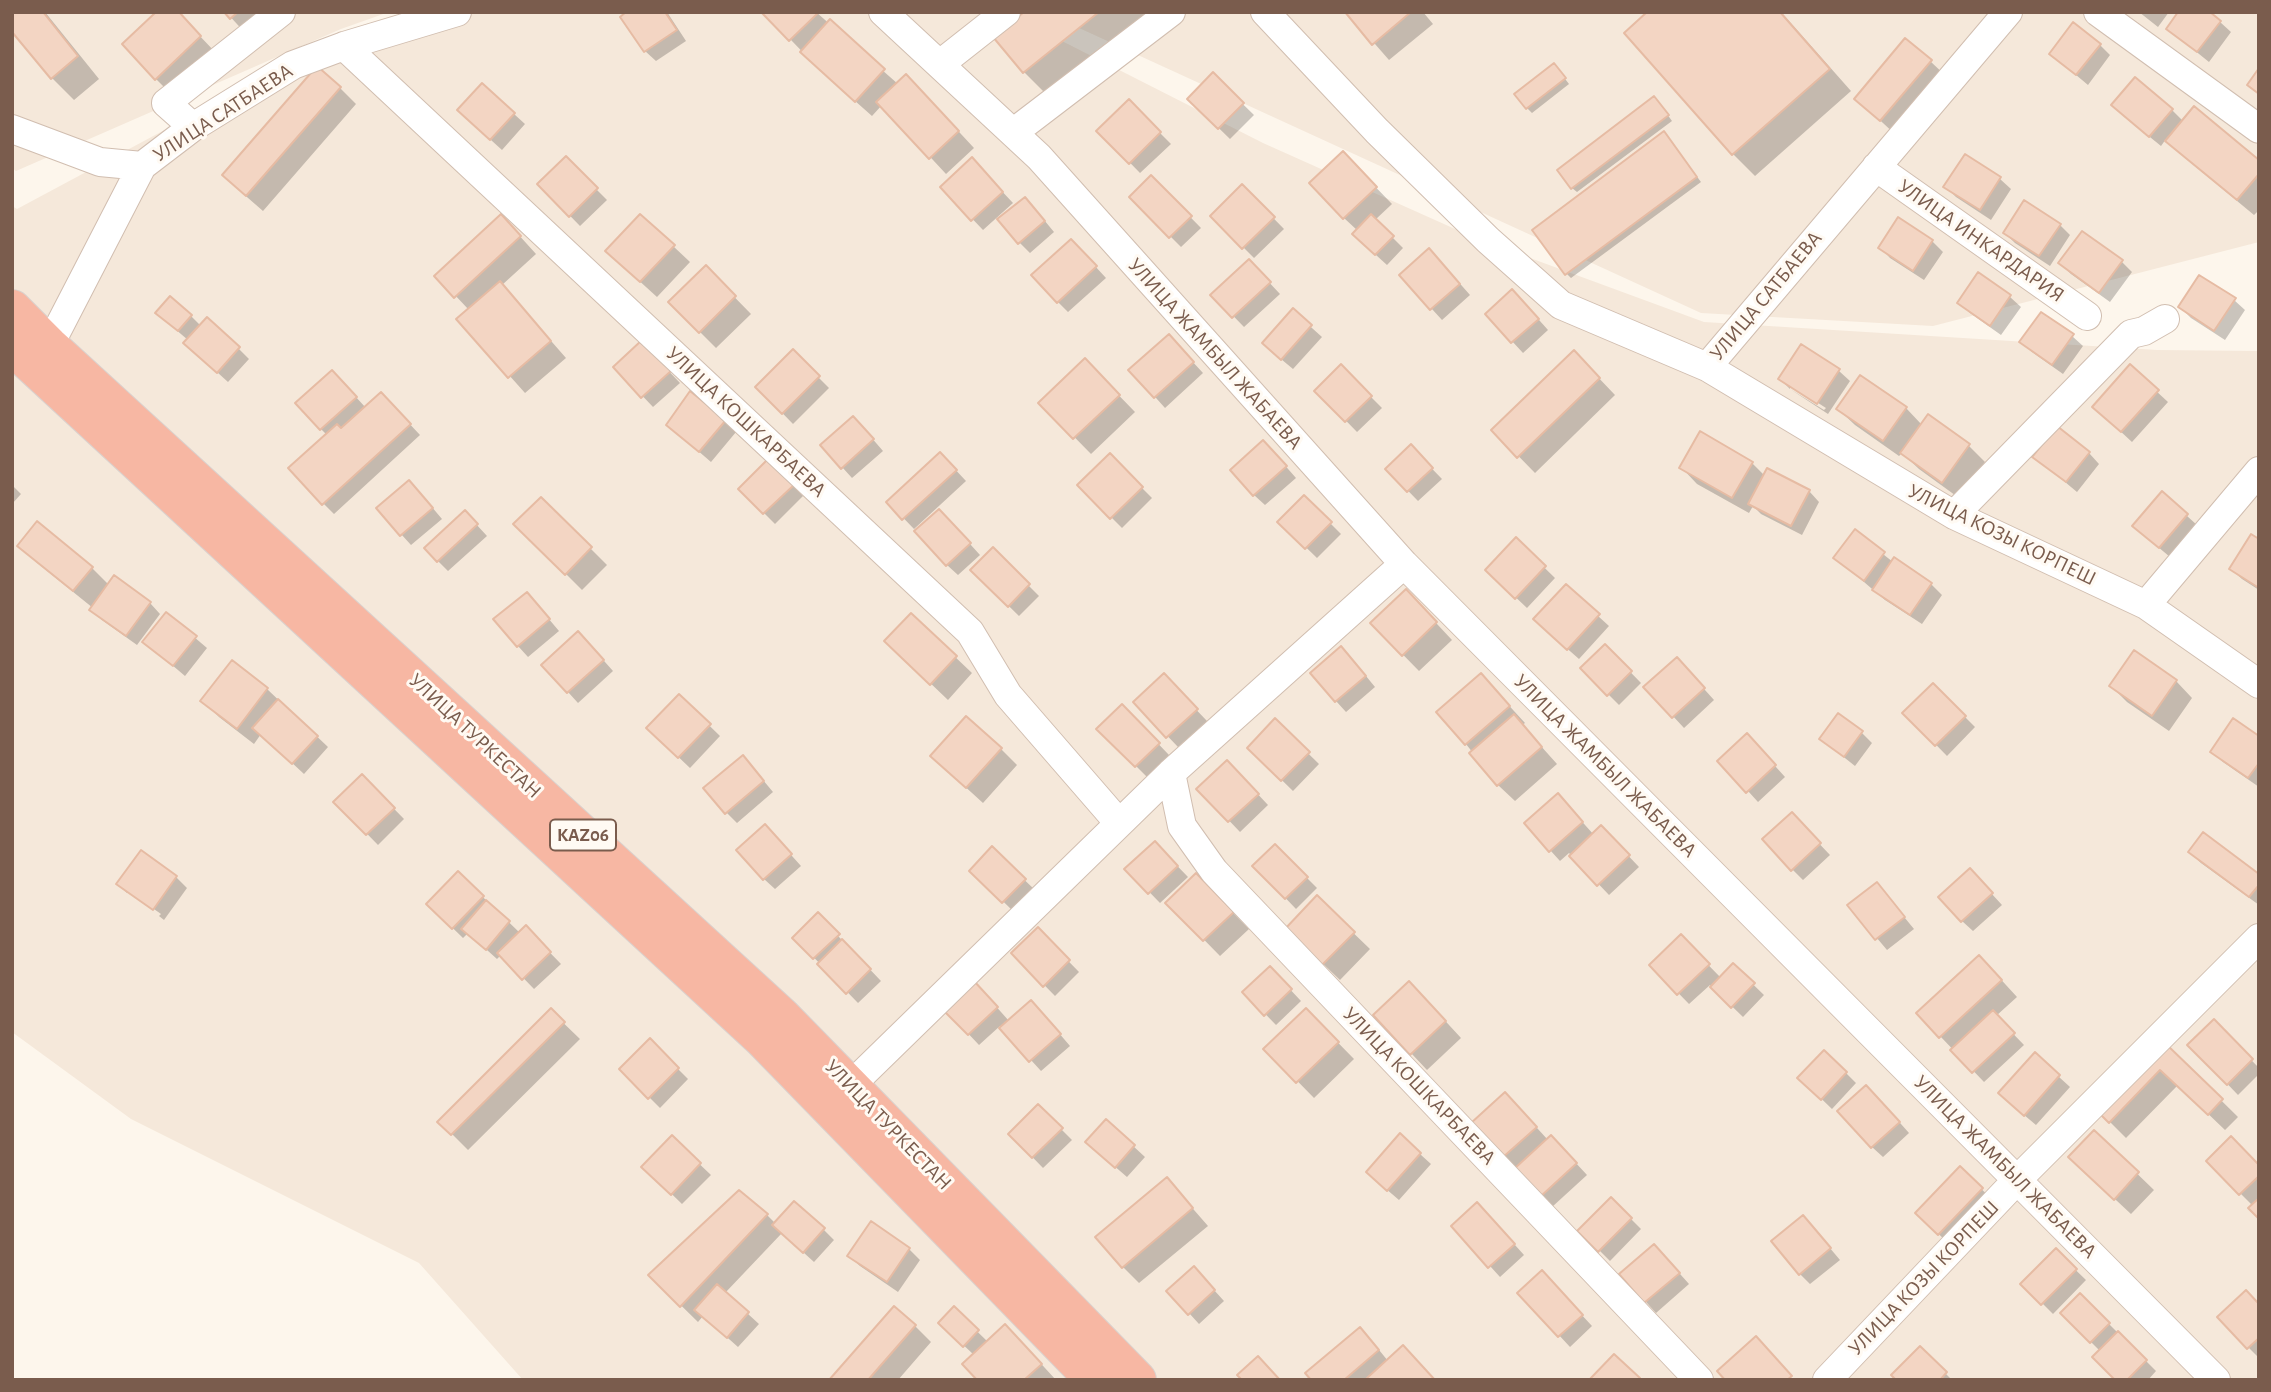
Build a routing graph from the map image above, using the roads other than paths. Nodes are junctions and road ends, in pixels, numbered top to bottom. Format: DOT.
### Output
graph roads {
  1 [pos="281,12"];
  2 [pos="457,12"];
  3 [pos="883,12"];
  4 [pos="1006,12"];
  5 [pos="1171,12"];
  6 [pos="1265,12"];
  7 [pos="2008,12"];
  8 [pos="2098,12"];
  9 [pos="344,46"];
  10 [pos="940,64"];
  11 [pos="194,127"];
  12 [pos="12,129"];
  13 [pos="2259,129"];
  14 [pos="1014,132"];
  15 [pos="142,166"];
  16 [pos="1876,167"];
  17 [pos="12,309"];
  18 [pos="2087,316"];
  19 [pos="2165,319"];
  20 [pos="31,346"];
  21 [pos="1707,367"];
  22 [pos="2259,471"];
  23 [pos="1954,515"];
  24 [pos="1404,564"];
  25 [pos="2147,605"];
  26 [pos="2259,684"];
  27 [pos="1171,773"];
  28 [pos="1119,823"];
  29 [pos="2259,938"];
  30 [pos="772,1028"];
  31 [pos="850,1086"];
  32 [pos="2017,1180"];
  33 [pos="1095,1380"];
  34 [pos="1137,1380"];
  35 [pos="1699,1380"];
  36 [pos="1827,1380"];
  37 [pos="2216,1380"];
  1 -- 11 [label="street"];
  2 -- 9 [label="street, УЛИЦА САТБАЕВА"];
  3 -- 10 [label="street"];
  4 -- 10 [label="street"];
  5 -- 14 [label="street"];
  6 -- 21 [label="street, УЛИЦА САТБАЕВА"];
  7 -- 16 [label="street, УЛИЦА САТБАЕВА"];
  8 -- 13 [label="street"];
  9 -- 11 [label="street, УЛИЦА САТБАЕВА"];
  9 -- 28 [label="street, УЛИЦА КОШКАРБАЕВА"];
  10 -- 14 [label="street"];
  11 -- 15 [label="street, УЛИЦА САТБАЕВА"];
  12 -- 15 [label="street"];
  14 -- 24 [label="street, УЛИЦА ЖАМБЫЛ ЖАБАЕВА"];
  15 -- 20 [label="street, УЛИЦА САТБАЕВА"];
  16 -- 18 [label="street, УЛИЦА ИНКАРДАРИЯ"];
  16 -- 21 [label="street, УЛИЦА САТБАЕВА"];
  17 -- 20 [label="highway, УЛИЦА ТУРКЕСТАН / KАZ06"];
  19 -- 23 [label="street"];
  20 -- 30 [label="highway, УЛИЦА ТУРКЕСТАН / KАZ06"];
  21 -- 23 [label="street, УЛИЦА КОЗЫ КОРПЕШ"];
  22 -- 25 [label="street"];
  23 -- 25 [label="street, УЛИЦА КОЗЫ КОРПЕШ"];
  24 -- 27 [label="street"];
  24 -- 32 [label="street, УЛИЦА ЖАМБЫЛ ЖАБАЕВА"];
  25 -- 26 [label="street, УЛИЦА КОЗЫ КОРПЕШ"];
  27 -- 28 [label="street"];
  27 -- 35 [label="street, УЛИЦА КОШКАРБАЕВА"];
  28 -- 31 [label="street"];
  29 -- 32 [label="street, УЛИЦА КОЗЫ КОРПЕШ"];
  30 -- 31 [label="highway, УЛИЦА ТУРКЕСТАН / KАZ06"];
  30 -- 33 [label="highway, УЛИЦА ТУРКЕСТАН / KАZ06"];
  31 -- 34 [label="highway, УЛИЦА ТУРКЕСТАН / KАZ06"];
  32 -- 36 [label="street, УЛИЦА КОЗЫ КОРПЕШ"];
  32 -- 37 [label="street, УЛИЦА ЖАМБЫЛ ЖАБАЕВА"];
}
